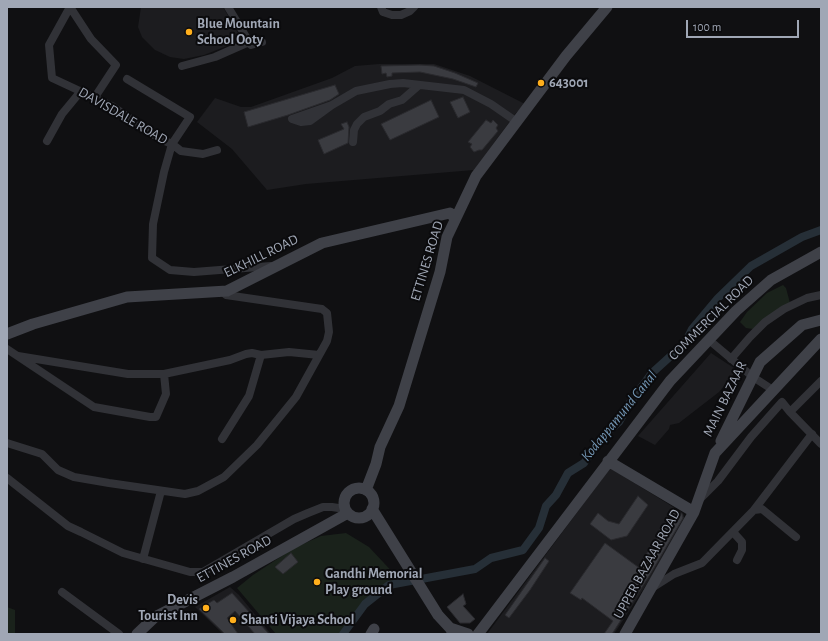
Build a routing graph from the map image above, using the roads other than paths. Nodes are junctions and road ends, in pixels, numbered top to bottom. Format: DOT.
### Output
graph roads {
  1 [pos="70,7"];
  2 [pos="228,7"];
  3 [pos="380,7"];
  4 [pos="414,7"];
  5 [pos="603,9"];
  6 [pos="249,42"];
  7 [pos="262,42"];
  8 [pos="182,66"];
  9 [pos="127,79"];
  10 [pos="418,86"];
  11 [pos="81,91"];
  12 [pos="94,97"];
  13 [pos="332,105"];
  14 [pos="516,122"];
  15 [pos="47,141"];
  16 [pos="353,142"];
  17 [pos="172,144"];
  18 [pos="217,150"];
  19 [pos="456,218"];
  20 [pos="821,252"];
  21 [pos="276,266"];
  22 [pos="222,291"];
  23 [pos="821,294"];
  24 [pos="821,320"];
  25 [pos="7,334"];
  26 [pos="821,339"];
  27 [pos="709,340"];
  28 [pos="7,349"];
  29 [pos="261,355"];
  30 [pos="18,356"];
  31 [pos="319,356"];
  32 [pos="732,359"];
  33 [pos="164,374"];
  34 [pos="753,377"];
  35 [pos="821,381"];
  36 [pos="773,390"];
  37 [pos="790,412"];
  38 [pos="812,434"];
  39 [pos="222,439"];
  40 [pos="7,443"];
  41 [pos="821,444"];
  42 [pos="715,453"];
  43 [pos="608,461"];
  44 [pos="7,478"];
  45 [pos="366,490"];
  46 [pos="161,491"];
  47 [pos="698,501"];
  48 [pos="372,509"];
  49 [pos="754,510"];
  50 [pos="346,511"];
  51 [pos="694,512"];
  52 [pos="733,532"];
  53 [pos="796,537"];
  54 [pos="143,559"];
  55 [pos="737,560"];
  56 [pos="651,588"];
  57 [pos="62,592"];
  58 [pos="452,631"];
  59 [pos="119,634"];
  60 [pos="136,634"];
  61 [pos="468,634"];
  62 [pos="478,634"];
  63 [pos="625,634"];
  1 -- 11 [label="street, DAVISDALE ROAD"];
  1 -- 12 [label="street"];
  2 -- 6 [label="street"];
  3 -- 4 [label="street"];
  5 -- 14 [label="main road, ETTINES ROAD"];
  6 -- 7 [label="street"];
  6 -- 8 [label="street"];
  9 -- 17 [label="street"];
  10 -- 13 [label="street"];
  10 -- 14 [label="street"];
  10 -- 16 [label="street"];
  11 -- 12 [label="street, DAVISDALE ROAD"];
  11 -- 15 [label="street"];
  12 -- 17 [label="street, DAVISDALE ROAD"];
  14 -- 19 [label="main road, ETTINES ROAD"];
  17 -- 18 [label="street"];
  17 -- 21 [label="street, DAVISDALE ROAD"];
  19 -- 21 [label="main road, ELKHILL ROAD"];
  19 -- 45 [label="main road, ETTINES ROAD"];
  20 -- 27 [label="main road, COMMERCIAL ROAD"];
  21 -- 22 [label="main road, ELKHILL ROAD"];
  22 -- 25 [label="main road, ELKHILL ROAD"];
  22 -- 31 [label="street"];
  23 -- 32 [label="street"];
  24 -- 34 [label="main road, MAIN BAZAAR"];
  26 -- 36 [label="main road"];
  27 -- 32 [label="street"];
  27 -- 43 [label="main road, COMMERCIAL ROAD"];
  28 -- 30 [label="street"];
  29 -- 31 [label="street"];
  29 -- 33 [label="street"];
  29 -- 39 [label="street"];
  30 -- 33 [label="street"];
  30 -- 33 [label="street"];
  31 -- 46 [label="street"];
  32 -- 34 [label="street"];
  34 -- 36 [label="street"];
  34 -- 42 [label="main road, MAIN BAZAAR"];
  35 -- 37 [label="street"];
  36 -- 42 [label="main road"];
  37 -- 38 [label="street"];
  37 -- 47 [label="street"];
  38 -- 41 [label="street"];
  38 -- 49 [label="street"];
  40 -- 46 [label="street"];
  42 -- 47 [label="main road, MAIN BAZAAR"];
  43 -- 51 [label="main road, UPPER BAZAAR ROAD"];
  43 -- 62 [label="main road, COMMERCIAL ROAD"];
  44 -- 54 [label="street"];
  45 -- 48 [label="main road"];
  45 -- 50 [label="main road"];
  46 -- 54 [label="street"];
  47 -- 51 [label="main road, MAIN BAZAAR"];
  48 -- 50 [label="main road"];
  48 -- 58 [label="main road"];
  49 -- 52 [label="street"];
  49 -- 53 [label="street"];
  50 -- 54 [label="street"];
  50 -- 60 [label="main road, ETTINES ROAD"];
  51 -- 56 [label="main road, UPPER BAZAAR ROAD"];
  52 -- 55 [label="street"];
  52 -- 56 [label="street"];
  56 -- 63 [label="main road, UPPER BAZAAR ROAD"];
  57 -- 59 [label="street"];
  58 -- 61 [label="main road"];
}
